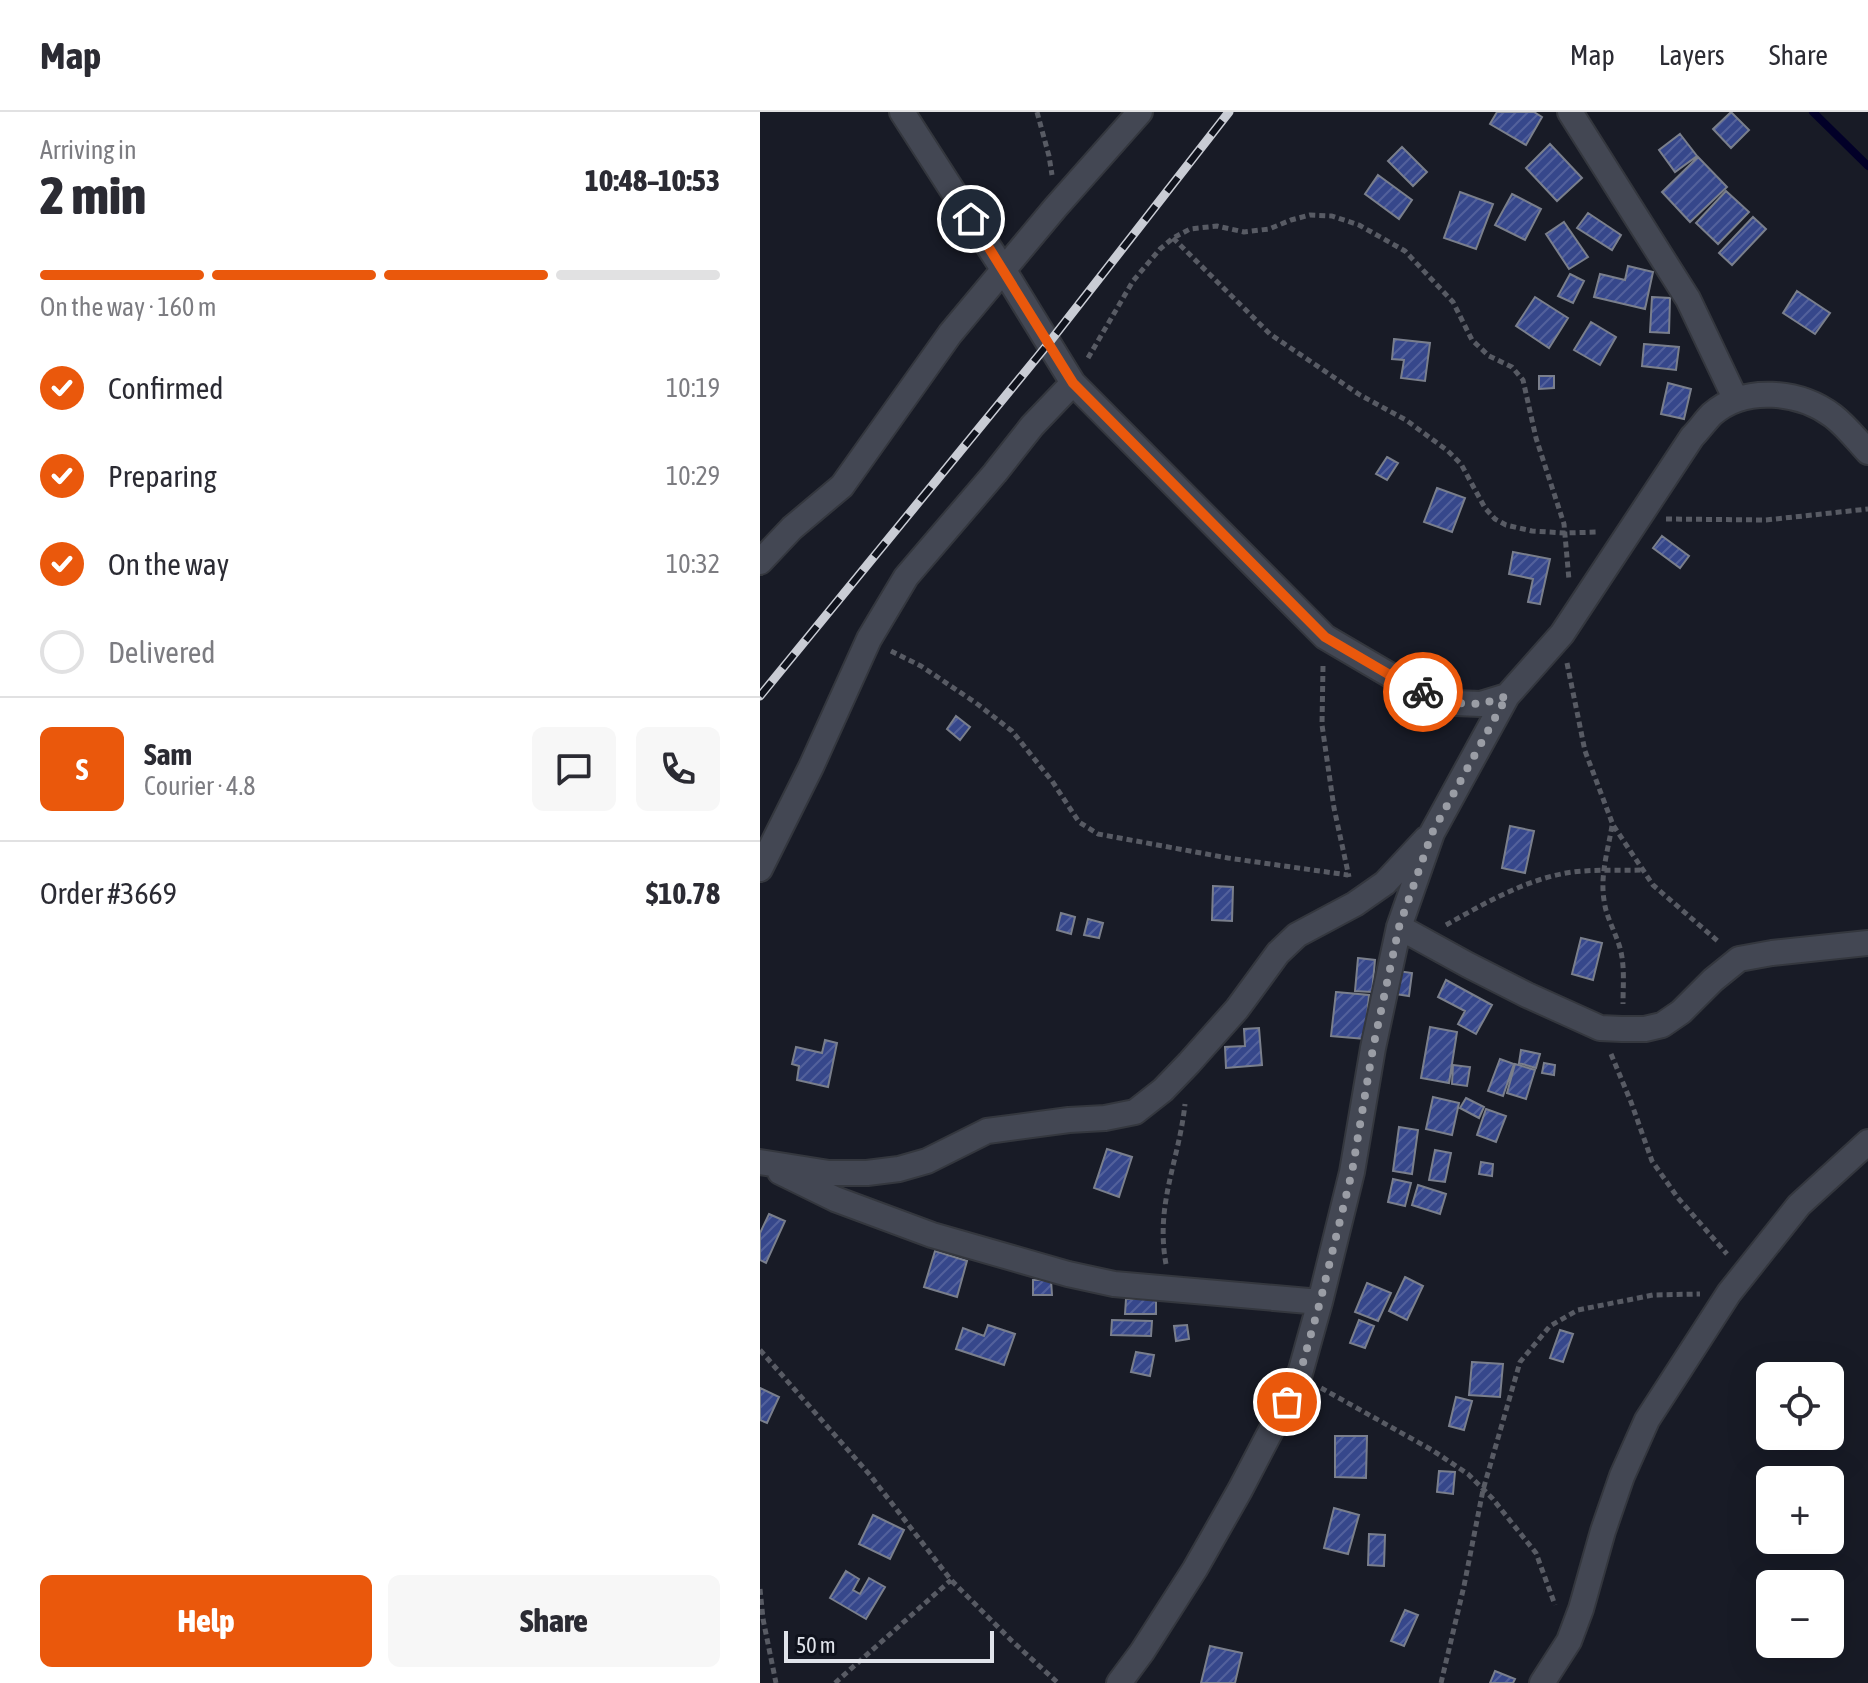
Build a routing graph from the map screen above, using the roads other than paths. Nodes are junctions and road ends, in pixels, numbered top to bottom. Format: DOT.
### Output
graph roads {
  1 [pos="902,112"];
  2 [pos="1140,112"];
  3 [pos="1570,112"];
  4 [pos="1003,269"];
  5 [pos="1073,383"];
  6 [pos="1736,400"];
  7 [pos="1868,452"];
  8 [pos="760,562"];
  9 [pos="1507,696"];
  10 [pos="1432,833"];
  11 [pos="760,869"];
  12 [pos="1399,927"];
  13 [pos="1868,943"];
  14 [pos="1868,1142"];
  15 [pos="760,1162"];
  16 [pos="1320,1302"];
  17 [pos="1142,1652"];
  18 [pos="1119,1683"];
  19 [pos="1146,1683"];
  20 [pos="1542,1683"];
  1 -- 4 [label="street"];
  2 -- 4 [label="street"];
  3 -- 6 [label="street"];
  4 -- 5 [label="street"];
  4 -- 8 [label="street"];
  5 -- 9 [label="street"];
  5 -- 11 [label="street"];
  6 -- 7 [label="street"];
  6 -- 9 [label="street"];
  9 -- 10 [label="street"];
  10 -- 12 [label="street"];
  10 -- 15 [label="street"];
  12 -- 13 [label="street"];
  12 -- 16 [label="street"];
  14 -- 20 [label="street"];
  15 -- 16 [label="street"];
  16 -- 17 [label="street"];
  17 -- 18 [label="street"];
  17 -- 19 [label="street"];
}
